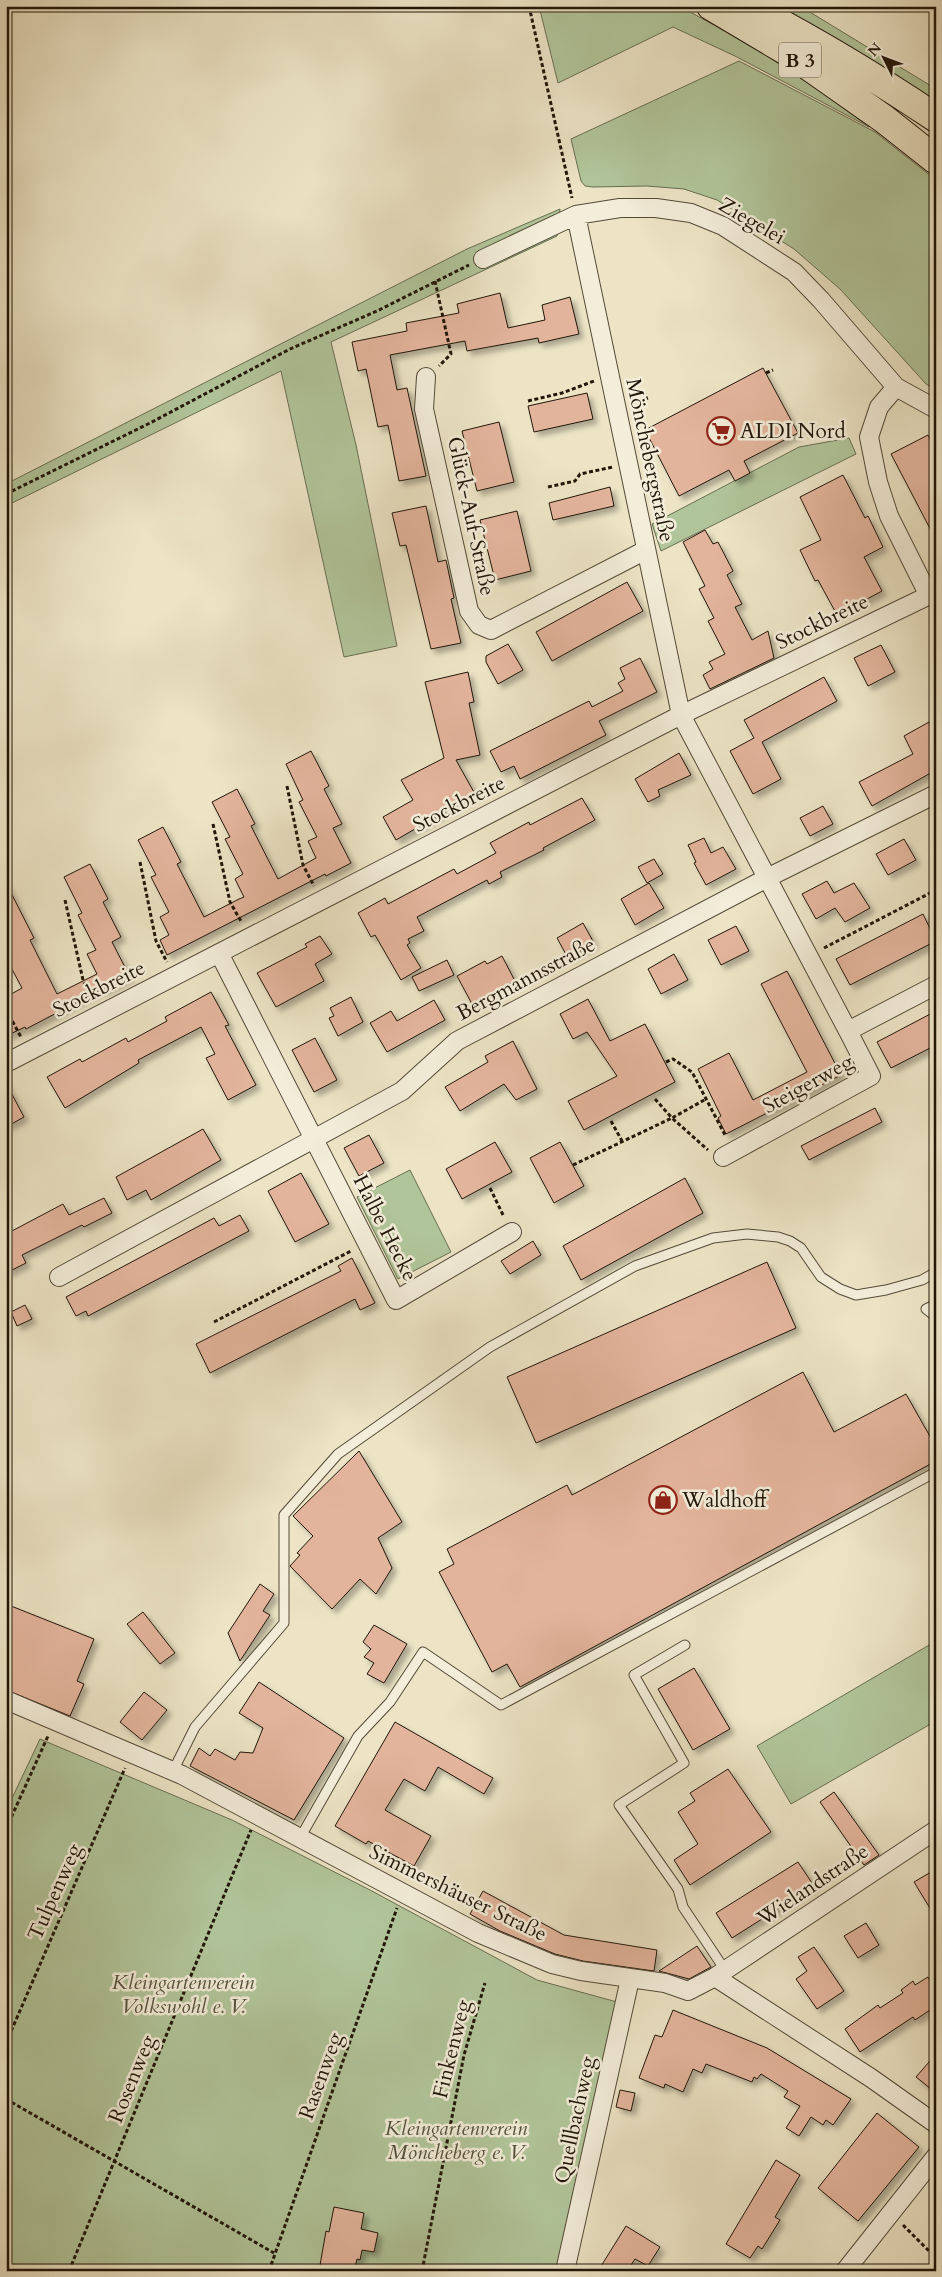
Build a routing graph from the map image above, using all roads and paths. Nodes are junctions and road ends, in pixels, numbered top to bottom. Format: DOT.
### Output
graph roads {
  1 [pos="530,6"];
  2 [pos="711,6"];
  3 [pos="748,6"];
  4 [pos="936,118"];
  5 [pos="936,160"];
  6 [pos="576,215"];
  7 [pos="483,259"];
  8 [pos="435,281"];
  9 [pos="773,370"];
  10 [pos="766,373"];
  11 [pos="426,377"];
  12 [pos="610,377"];
  13 [pos="896,387"];
  14 [pos="528,401"];
  15 [pos="936,409"];
  16 [pos="628,463"];
  17 [pos="548,487"];
  18 [pos="6,494"];
  19 [pos="646,550"];
  20 [pos="932,594"];
  21 [pos="681,715"];
  22 [pos="287,786"];
  23 [pos="936,794"];
  24 [pos="213,824"];
  25 [pos="140,862"];
  26 [pos="769,877"];
  27 [pos="936,890"];
  28 [pos="66,900"];
  29 [pos="321,900"];
  30 [pos="249,937"];
  31 [pos="219,952"];
  32 [pos="810,956"];
  33 [pos="175,975"];
  34 [pos="936,985"];
  35 [pos="6,1003"];
  36 [pos="100,1014"];
  37 [pos="848,1031"];
  38 [pos="29,1051"];
  39 [pos="666,1062"];
  40 [pos="6,1063"];
  41 [pos="655,1099"];
  42 [pos="706,1099"];
  43 [pos="672,1118"];
  44 [pos="611,1121"];
  45 [pos="314,1137"];
  46 [pos="622,1141"];
  47 [pos="728,1154"];
  48 [pos="574,1165"];
  49 [pos="490,1188"];
  50 [pos="512,1232"];
  51 [pos="367,1243"];
  52 [pos="936,1272"];
  53 [pos="59,1277"];
  54 [pos="936,1304"];
  55 [pos="936,1317"];
  56 [pos="214,1322"];
  57 [pos="936,1472"];
  58 [pos="686,1644"];
  59 [pos="6,1700"];
  60 [pos="55,1721"];
  61 [pos="132,1754"];
  62 [pos="172,1771"];
  63 [pos="257,1815"];
  64 [pos="6,1829"];
  65 [pos="936,1830"];
  66 [pos="300,1838"];
  67 [pos="402,1893"];
  68 [pos="720,1974"];
  69 [pos="630,1979"];
  70 [pos="485,1983"];
  71 [pos="6,2043"];
  72 [pos="6,2099"];
  73 [pos="936,2124"];
  74 [pos="936,2156"];
  75 [pos="115,2162"];
  76 [pos="890,2212"];
  77 [pos="274,2253"];
  78 [pos="936,2258"];
  79 [pos="69,2271"];
  80 [pos="269,2271"];
  81 [pos="422,2271"];
  82 [pos="565,2271"];
  83 [pos="845,2271"];
  1 -- 6 [label="path"];
  2 -- 5 [label="main road, B 3"];
  3 -- 4 [label="main road, B 3"];
  6 -- 7 [label="street, Ziegelei"];
  6 -- 12 [label="street, Mönchebergstraße"];
  6 -- 13 [label="street, Ziegelei"];
  7 -- 8 [label="path"];
  8 -- 11 [label="path"];
  8 -- 18 [label="path"];
  9 -- 10 [label="path"];
  11 -- 19 [label="street, Glück-Auf-Straße"];
  12 -- 14 [label="path"];
  12 -- 16 [label="street, Mönchebergstraße"];
  13 -- 15 [label="street, Ziegelei"];
  13 -- 20 [label="street"];
  16 -- 17 [label="path"];
  16 -- 19 [label="street, Mönchebergstraße"];
  19 -- 21 [label="street, Mönchebergstraße"];
  20 -- 21 [label="street, Stockbreite"];
  21 -- 26 [label="street"];
  21 -- 29 [label="street, Stockbreite"];
  22 -- 29 [label="path"];
  23 -- 26 [label="street, Bergmannsstraße"];
  24 -- 30 [label="path"];
  25 -- 33 [label="path"];
  26 -- 32 [label="street"];
  26 -- 45 [label="street, Bergmannsstraße"];
  27 -- 32 [label="path"];
  28 -- 36 [label="path"];
  29 -- 30 [label="street, Stockbreite"];
  30 -- 31 [label="street, Stockbreite"];
  31 -- 33 [label="street, Stockbreite"];
  31 -- 45 [label="street, Halbe Hecke"];
  32 -- 37 [label="street, Steigerweg"];
  33 -- 36 [label="street, Stockbreite"];
  34 -- 37 [label="street, Steigerweg"];
  35 -- 38 [label="path"];
  36 -- 38 [label="street, Stockbreite"];
  37 -- 47 [label="street, Steigerweg"];
  38 -- 40 [label="street, Stockbreite"];
  39 -- 42 [label="path"];
  41 -- 43 [label="path"];
  42 -- 43 [label="path"];
  42 -- 47 [label="path"];
  43 -- 46 [label="path"];
  43 -- 47 [label="path"];
  44 -- 46 [label="path"];
  45 -- 51 [label="street, Halbe Hecke"];
  45 -- 53 [label="street"];
  46 -- 48 [label="path"];
  49 -- 50 [label="path"];
  50 -- 51 [label="street, Halbe Hecke"];
  51 -- 56 [label="path"];
  52 -- 62 [label="lane"];
  54 -- 55 [label="lane"];
  57 -- 66 [label="lane"];
  58 -- 68 [label="lane"];
  59 -- 60 [label="street, Simmershäuser Straße"];
  60 -- 61 [label="street, Simmershäuser Straße"];
  60 -- 64 [label="path"];
  61 -- 62 [label="street, Simmershäuser Straße"];
  61 -- 71 [label="path, Tulpenweg"];
  62 -- 63 [label="street, Simmershäuser Straße"];
  63 -- 66 [label="street, Simmershäuser Straße"];
  63 -- 75 [label="path, Rosenweg"];
  65 -- 68 [label="street, Wielandstraße"];
  66 -- 67 [label="street, Simmershäuser Straße"];
  67 -- 69 [label="street, Simmershäuser Straße"];
  67 -- 77 [label="path, Rasenweg"];
  68 -- 69 [label="street, Simmershäuser Straße"];
  68 -- 73 [label="street"];
  69 -- 82 [label="street, Quellbachweg"];
  70 -- 81 [label="path, Finkenweg"];
  72 -- 75 [label="path"];
  74 -- 76 [label="street"];
  75 -- 77 [label="path"];
  75 -- 79 [label="path, Rosenweg"];
  76 -- 78 [label="path"];
  76 -- 83 [label="street"];
  77 -- 80 [label="path, Rasenweg"];
}
